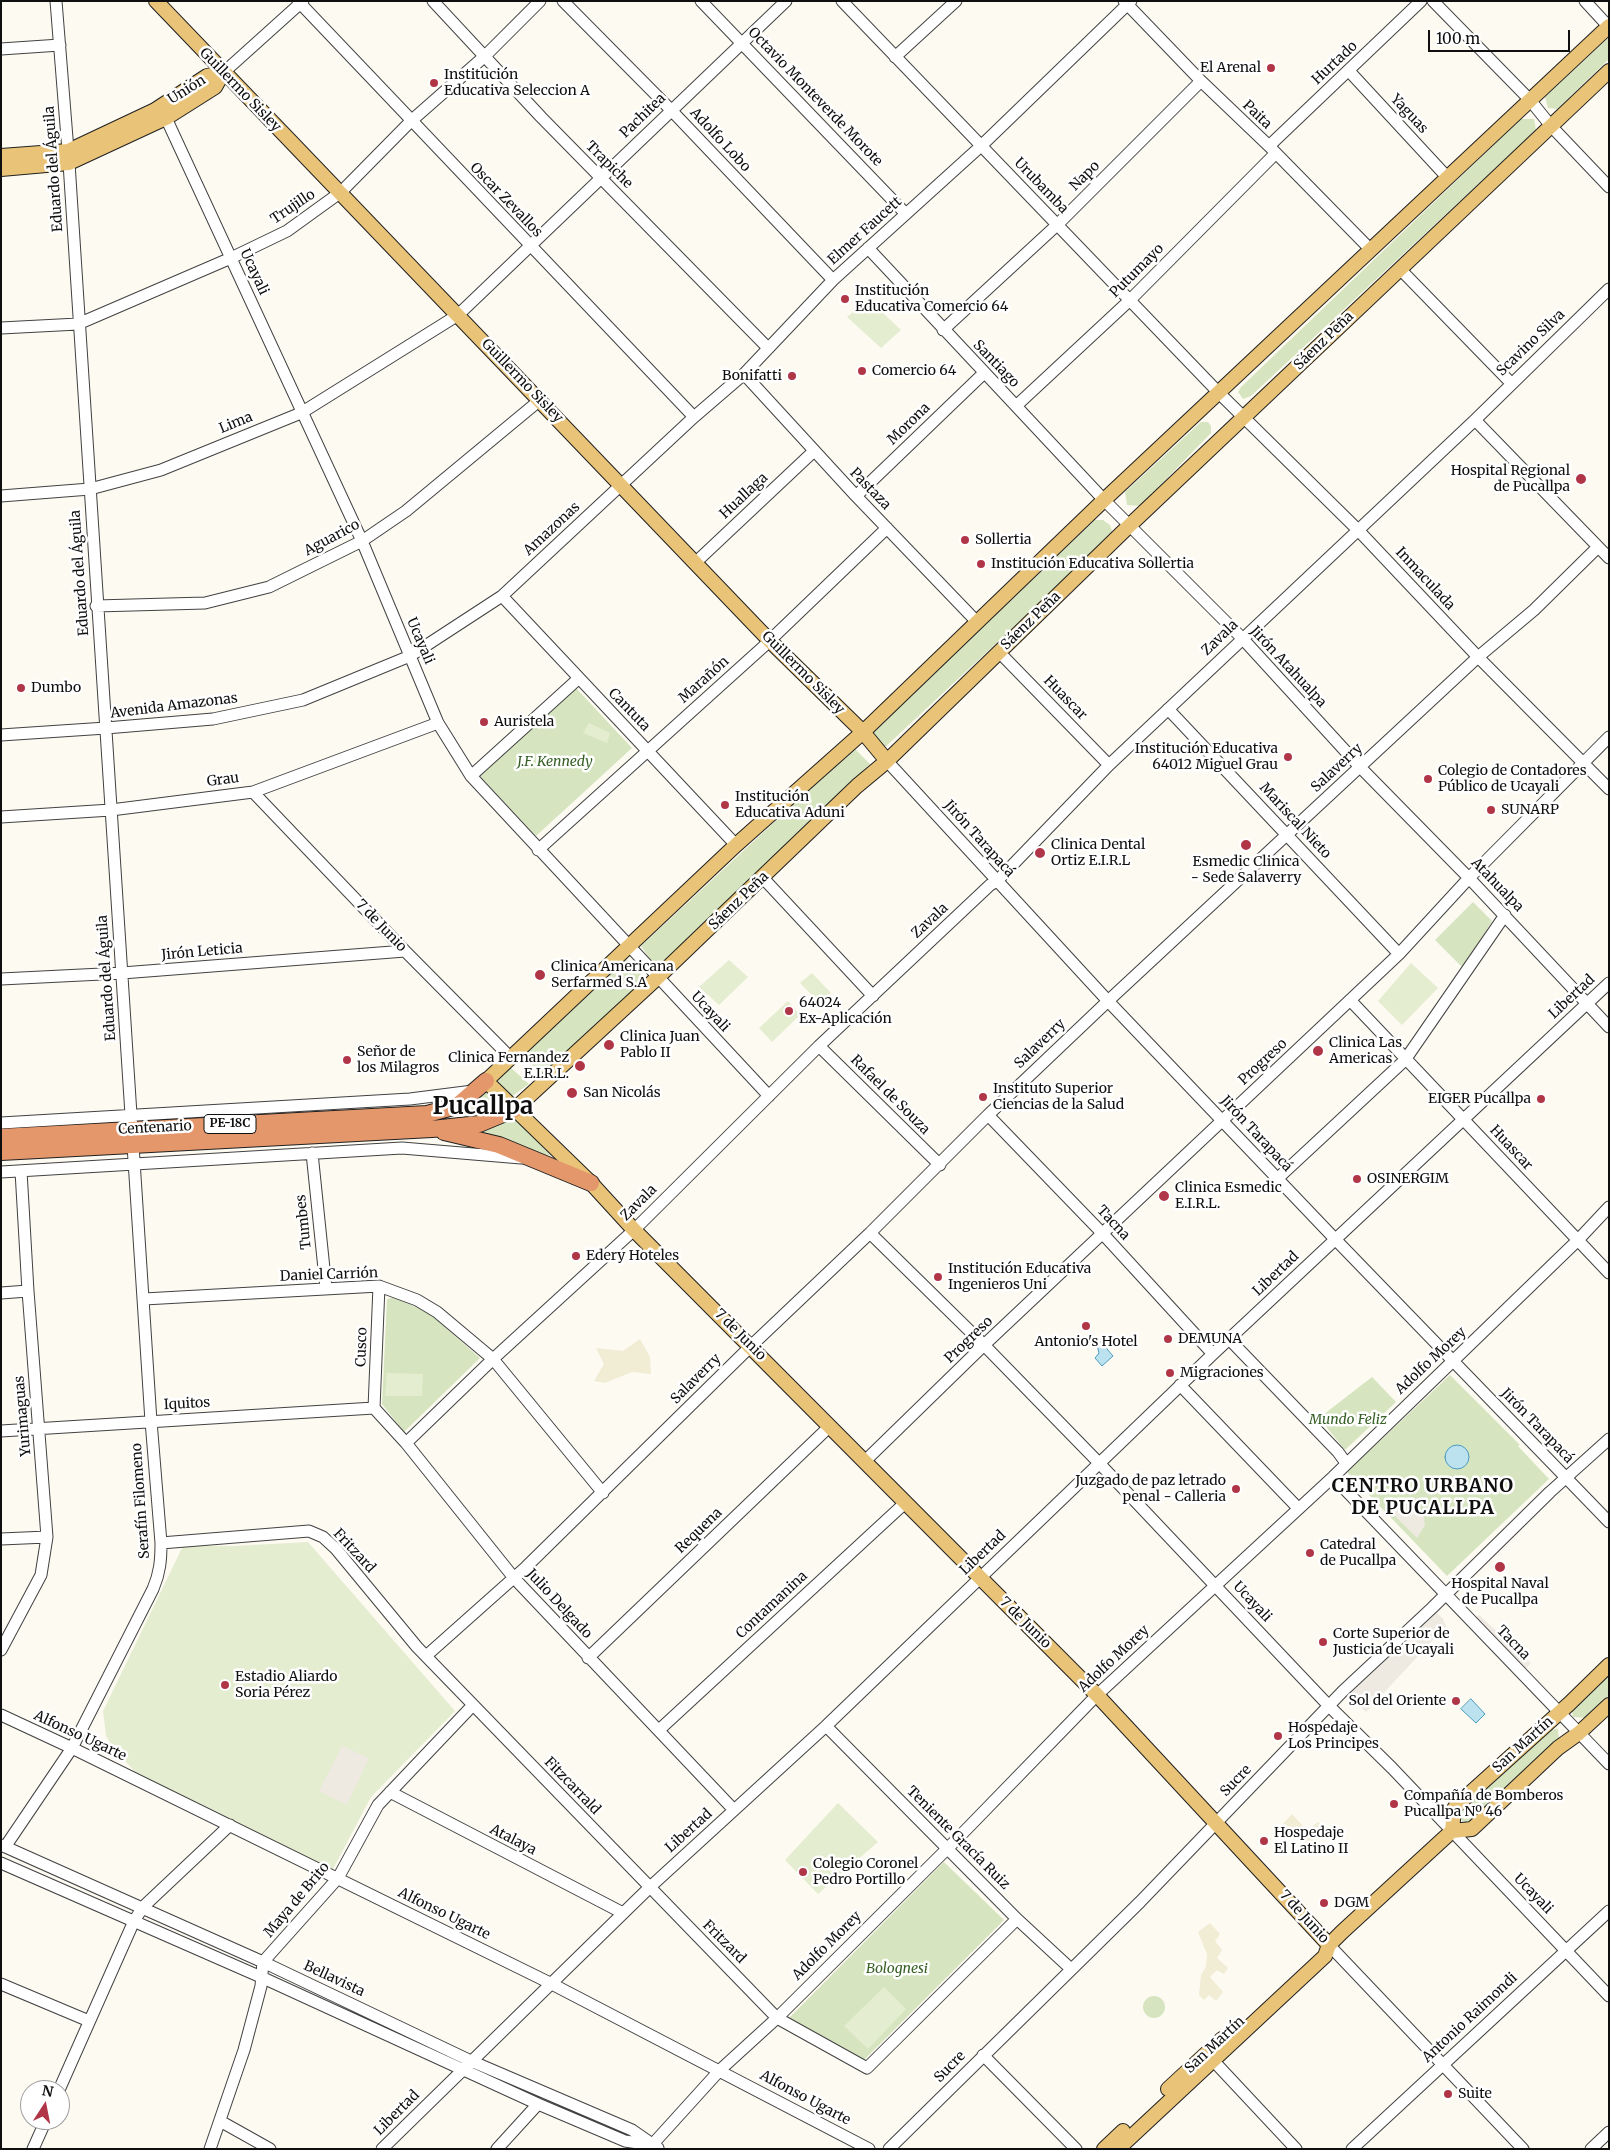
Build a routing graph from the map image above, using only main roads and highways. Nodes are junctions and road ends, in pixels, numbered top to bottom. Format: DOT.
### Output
graph roads {
  1 [pos="156,1"];
  2 [pos="1609,26"];
  3 [pos="1609,71"];
  4 [pos="223,73"];
  5 [pos="1,156"];
  6 [pos="68,157"];
  7 [pos="1,169"];
  8 [pos="863,732"];
  9 [pos="887,761"];
  10 [pos="480,1086"];
  11 [pos="515,1109"];
  12 [pos="132,1129"];
  13 [pos="432,1129"];
  14 [pos="1,1137"];
  15 [pos="1,1152"];
  16 [pos="591,1183"];
  17 [pos="1609,1665"];
  18 [pos="1609,1705"];
  19 [pos="1452,1831"];
  20 [pos="1329,1945"];
  21 [pos="1210,2056"];
  22 [pos="1104,2149"];
  23 [pos="1118,2149"];
  1 -- 4 [label="main road, Guillermo Sisley"];
  2 -- 8 [label="main road"];
  3 -- 9 [label="main road, Sáenz Peña"];
  4 -- 6 [label="main road, Unión"];
  4 -- 6 [label="main road, Unión"];
  4 -- 8 [label="main road, Guillermo Sisley"];
  5 -- 6 [label="main road, Unión"];
  6 -- 7 [label="main road, Unión"];
  8 -- 9 [label="main road, Guillermo Sisley"];
  8 -- 10 [label="main road"];
  9 -- 11 [label="main road, Sáenz Peña"];
  10 -- 11 [label="main road, 7 de Junio"];
  10 -- 12 [label="highway, Centenario / PE-18C"];
  11 -- 13 [label="highway, Sáenz Peña / PE-18C"];
  11 -- 16 [label="main road, 7 de Junio"];
  12 -- 13 [label="highway, Centenario / PE-18C"];
  12 -- 14 [label="highway, Centenario / PE-18C"];
  12 -- 15 [label="highway, Centenario / PE-18C"];
  13 -- 16 [label="highway"];
  16 -- 20 [label="main road, 7 de Junio"];
  17 -- 19 [label="main road, San Martín"];
  18 -- 19 [label="main road, San Martín"];
  19 -- 20 [label="main road, San Martín"];
  20 -- 21 [label="main road, San Martín"];
  21 -- 22 [label="main road, San Martín"];
  21 -- 23 [label="main road, San Martín"];
}
